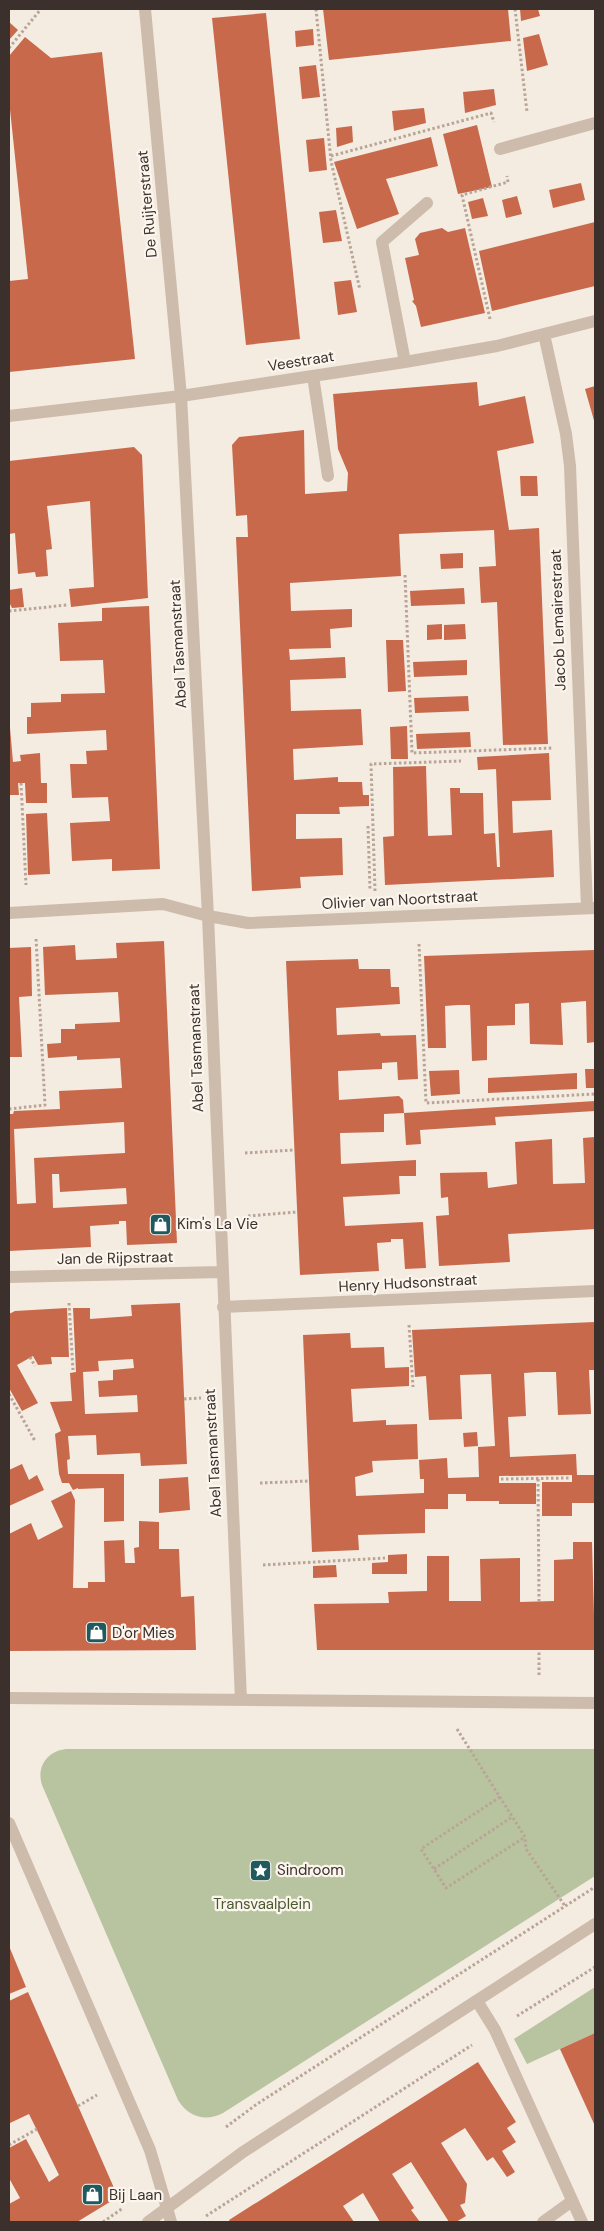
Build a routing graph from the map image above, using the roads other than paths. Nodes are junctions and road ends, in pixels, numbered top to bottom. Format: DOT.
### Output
graph roads {
  1 [pos="145,9"];
  2 [pos="595,123"];
  3 [pos="500,149"];
  4 [pos="427,203"];
  5 [pos="595,321"];
  6 [pos="544,334"];
  7 [pos="405,362"];
  8 [pos="313,376"];
  9 [pos="181,396"];
  10 [pos="9,416"];
  11 [pos="328,476"];
  12 [pos="591,908"];
  13 [pos="9,913"];
  14 [pos="208,916"];
  15 [pos="221,1272"];
  16 [pos="9,1277"];
  17 [pos="595,1291"];
  18 [pos="223,1307"];
  19 [pos="9,1698"];
  20 [pos="240,1700"];
  21 [pos="595,1703"];
  22 [pos="9,1823"];
  23 [pos="595,1924"];
  24 [pos="477,2001"];
  25 [pos="572,2201"];
  26 [pos="166,2208"];
  27 [pos="148,2222"];
  28 [pos="170,2222"];
  29 [pos="543,2222"];
  30 [pos="582,2222"];
  1 -- 9 [label="street, De Ruijterstraat"];
  2 -- 3 [label="street"];
  4 -- 7 [label="street"];
  5 -- 6 [label="street, Veestraat"];
  6 -- 7 [label="street, Veestraat"];
  6 -- 12 [label="street, Jacob Lemairestraat"];
  7 -- 8 [label="street, Veestraat"];
  8 -- 9 [label="street, Veestraat"];
  8 -- 11 [label="street"];
  9 -- 10 [label="street, Veestraat"];
  9 -- 14 [label="street, Abel Tasmanstraat"];
  12 -- 14 [label="street, Olivier van Noortstraat"];
  13 -- 14 [label="street, Olivier van Noortstraat"];
  14 -- 15 [label="street, Abel Tasmanstraat"];
  15 -- 16 [label="street, Jan de Rijpstraat"];
  15 -- 18 [label="street, Abel Tasmanstraat"];
  17 -- 18 [label="street, Henry Hudsonstraat"];
  18 -- 20 [label="street, Abel Tasmanstraat"];
  19 -- 20 [label="street"];
  20 -- 21 [label="street"];
  22 -- 26 [label="street"];
  23 -- 24 [label="street"];
  24 -- 25 [label="street"];
  24 -- 26 [label="street"];
  25 -- 29 [label="street"];
  25 -- 30 [label="street"];
  26 -- 27 [label="street"];
  26 -- 28 [label="street"];
}
